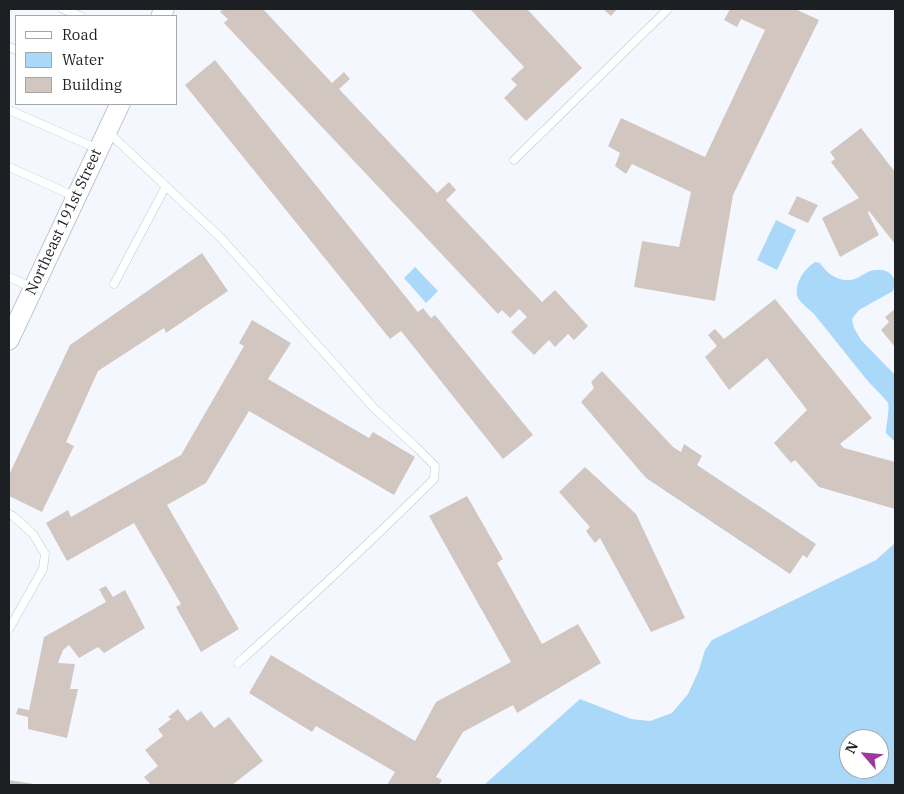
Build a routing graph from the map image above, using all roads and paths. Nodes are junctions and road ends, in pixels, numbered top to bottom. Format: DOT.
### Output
graph roads {
  1 [pos="63,9"];
  2 [pos="668,9"];
  3 [pos="78,15"];
  4 [pos="120,105"];
  5 [pos="9,110"];
  6 [pos="107,131"];
  7 [pos="98,149"];
  8 [pos="514,160"];
  9 [pos="9,167"];
  10 [pos="166,186"];
  11 [pos="76,197"];
  12 [pos="9,277"];
  13 [pos="114,284"];
  14 [pos="33,288"];
  15 [pos="9,340"];
  16 [pos="9,514"];
  17 [pos="9,629"];
  18 [pos="238,663"];
  1 -- 3 [label="lane"];
  2 -- 8 [label="lane"];
  4 -- 6 [label="street, Northeast 191st Street"];
  5 -- 7 [label="lane"];
  6 -- 7 [label="street, Northeast 191st Street"];
  6 -- 10 [label="lane"];
  7 -- 11 [label="street, Northeast 191st Street"];
  9 -- 11 [label="lane"];
  10 -- 13 [label="lane"];
  10 -- 18 [label="lane"];
  11 -- 14 [label="street, Northeast 191st Street"];
  12 -- 14 [label="lane"];
  14 -- 15 [label="street, Northeast 191st Street"];
  16 -- 17 [label="lane"];
}
